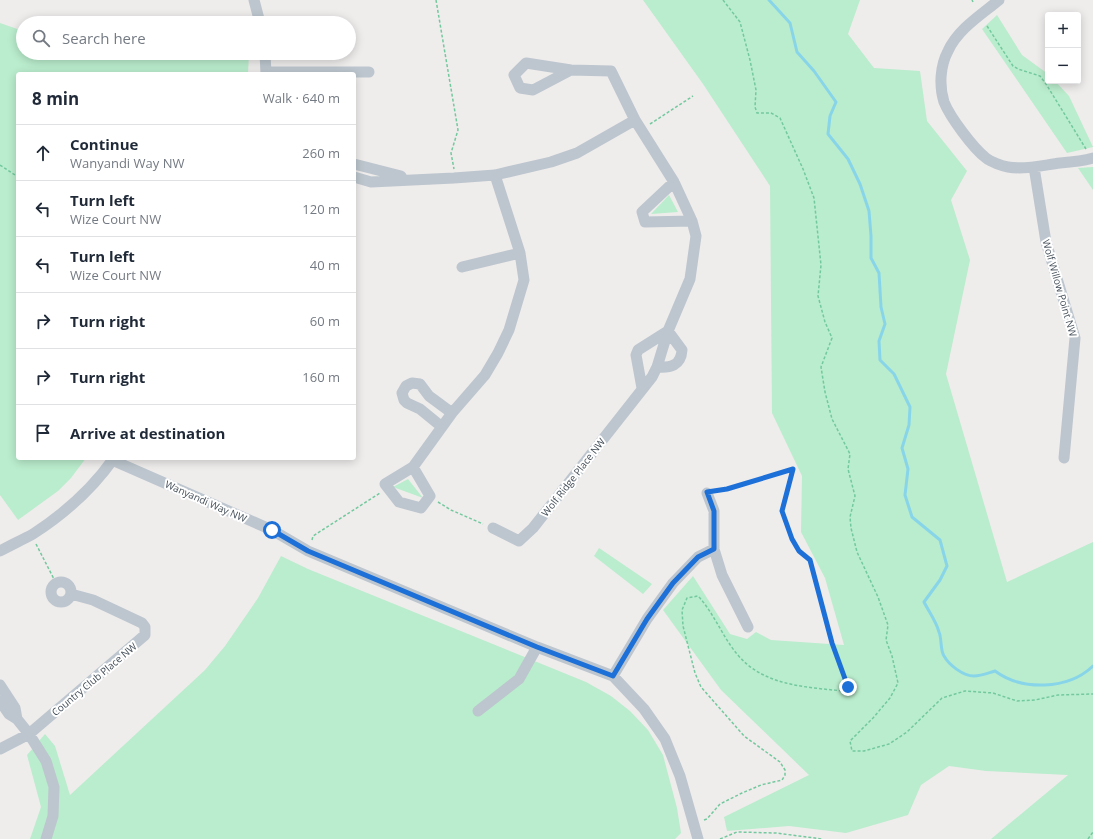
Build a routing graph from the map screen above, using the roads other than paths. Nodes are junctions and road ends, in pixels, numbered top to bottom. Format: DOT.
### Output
graph roads {
  1 [pos="254,0"];
  2 [pos="999,0"];
  3 [pos="258,16"];
  4 [pos="265,60"];
  5 [pos="570,70"];
  6 [pos="266,72"];
  7 [pos="356,72"];
  8 [pos="369,72"];
  9 [pos="635,120"];
  10 [pos="1090,154"];
  11 [pos="356,165"];
  12 [pos="1034,167"];
  13 [pos="495,175"];
  14 [pos="356,178"];
  15 [pos="411,179"];
  16 [pos="674,182"];
  17 [pos="692,221"];
  18 [pos="520,253"];
  19 [pos="462,267"];
  20 [pos="668,331"];
  21 [pos="657,368"];
  22 [pos="642,388"];
  23 [pos="452,413"];
  24 [pos="442,427"];
  25 [pos="1064,458"];
  26 [pos="112,460"];
  27 [pos="115,460"];
  28 [pos="413,467"];
  29 [pos="707,492"];
  30 [pos="493,528"];
  31 [pos="714,549"];
  32 [pos="0,551"];
  33 [pos="71,594"];
  34 [pos="748,627"];
  35 [pos="537,647"];
  36 [pos="613,676"];
  37 [pos="0,685"];
  38 [pos="0,701"];
  39 [pos="478,711"];
  40 [pos="17,719"];
  41 [pos="29,734"];
  42 [pos="0,750"];
  43 [pos="46,839"];
  44 [pos="698,839"];
  1 -- 3 [label="street"];
  2 -- 12 [label="street"];
  4 -- 6 [label="street"];
  5 -- 9 [label="street, Wolf Ridge Place NW"];
  7 -- 8 [label="street"];
  9 -- 13 [label="street"];
  9 -- 16 [label="street, Wolf Ridge Place NW"];
  10 -- 12 [label="street"];
  11 -- 15 [label="street"];
  12 -- 25 [label="street, Wolf Willow Point NW"];
  13 -- 15 [label="street"];
  13 -- 18 [label="street"];
  14 -- 15 [label="street"];
  16 -- 17 [label="street, Wolf Ridge Place NW"];
  16 -- 17 [label="street"];
  17 -- 20 [label="street, Wolf Ridge Place NW"];
  18 -- 19 [label="street"];
  18 -- 23 [label="street"];
  20 -- 21 [label="street, Wolf Ridge Place NW"];
  20 -- 21 [label="street"];
  20 -- 22 [label="street"];
  21 -- 22 [label="street, Wolf Ridge Place NW"];
  22 -- 30 [label="street, Wolf Ridge Place NW"];
  23 -- 24 [label="street"];
  23 -- 24 [label="street"];
  24 -- 28 [label="street"];
  26 -- 32 [label="street"];
  27 -- 35 [label="street, Wanyandi Way NW"];
  28 -- 28 [label="street"];
  29 -- 31 [label="street"];
  31 -- 34 [label="street"];
  31 -- 36 [label="street"];
  33 -- 33 [label="street, Country Club Place NW"];
  33 -- 41 [label="street, Country Club Place NW"];
  35 -- 36 [label="street, Wanyandi Way NW"];
  35 -- 39 [label="street"];
  36 -- 44 [label="street, Wanyandi Way NW"];
  37 -- 40 [label="street"];
  38 -- 40 [label="street"];
  40 -- 41 [label="street"];
  41 -- 42 [label="street"];
  41 -- 43 [label="street"];
}
